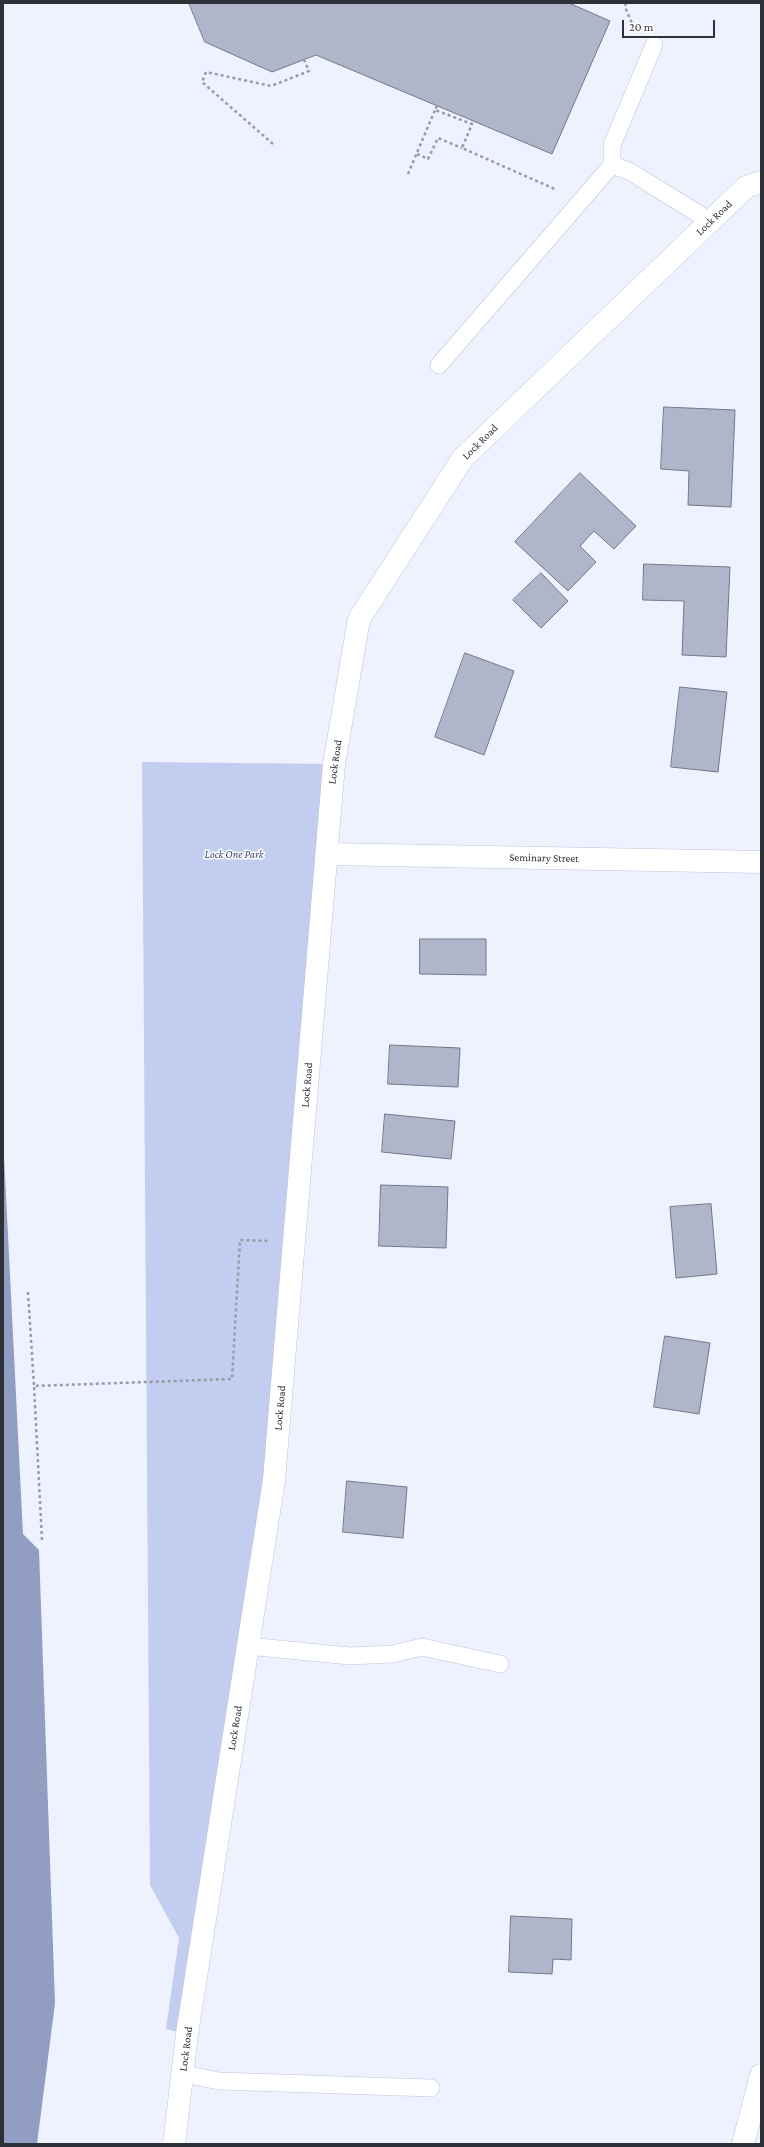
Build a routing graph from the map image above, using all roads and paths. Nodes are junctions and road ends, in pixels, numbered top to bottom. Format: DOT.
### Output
graph roads {
  1 [pos="626,3"];
  2 [pos="638,35"];
  3 [pos="654,45"];
  4 [pos="304,60"];
  5 [pos="437,106"];
  6 [pos="435,110"];
  7 [pos="273,144"];
  8 [pos="462,148"];
  9 [pos="417,154"];
  10 [pos="612,165"];
  11 [pos="408,174"];
  12 [pos="761,182"];
  13 [pos="562,193"];
  14 [pos="710,221"];
  15 [pos="439,365"];
  16 [pos="326,854"];
  17 [pos="761,862"];
  18 [pos="294,1242"];
  19 [pos="28,1292"];
  20 [pos="34,1386"];
  21 [pos="42,1540"];
  22 [pos="248,1646"];
  23 [pos="500,1664"];
  24 [pos="183,2074"];
  25 [pos="761,2075"];
  26 [pos="431,2088"];
  27 [pos="174,2144"];
  28 [pos="743,2144"];
  1 -- 2 [label="path"];
  3 -- 10 [label="lane"];
  4 -- 7 [label="path"];
  5 -- 6 [label="path"];
  6 -- 8 [label="path"];
  6 -- 9 [label="path"];
  8 -- 9 [label="path"];
  8 -- 13 [label="path"];
  9 -- 11 [label="path"];
  10 -- 14 [label="lane"];
  10 -- 15 [label="lane"];
  12 -- 14 [label="street, Lock Road"];
  14 -- 16 [label="street, Lock Road"];
  16 -- 17 [label="street, Seminary Street"];
  16 -- 18 [label="street, Lock Road"];
  18 -- 20 [label="path"];
  18 -- 22 [label="street, Lock Road"];
  19 -- 20 [label="path"];
  20 -- 21 [label="path"];
  22 -- 23 [label="lane"];
  22 -- 24 [label="street, Lock Road"];
  24 -- 26 [label="lane"];
  24 -- 27 [label="street, Lock Road"];
  25 -- 28 [label="street"];
}
